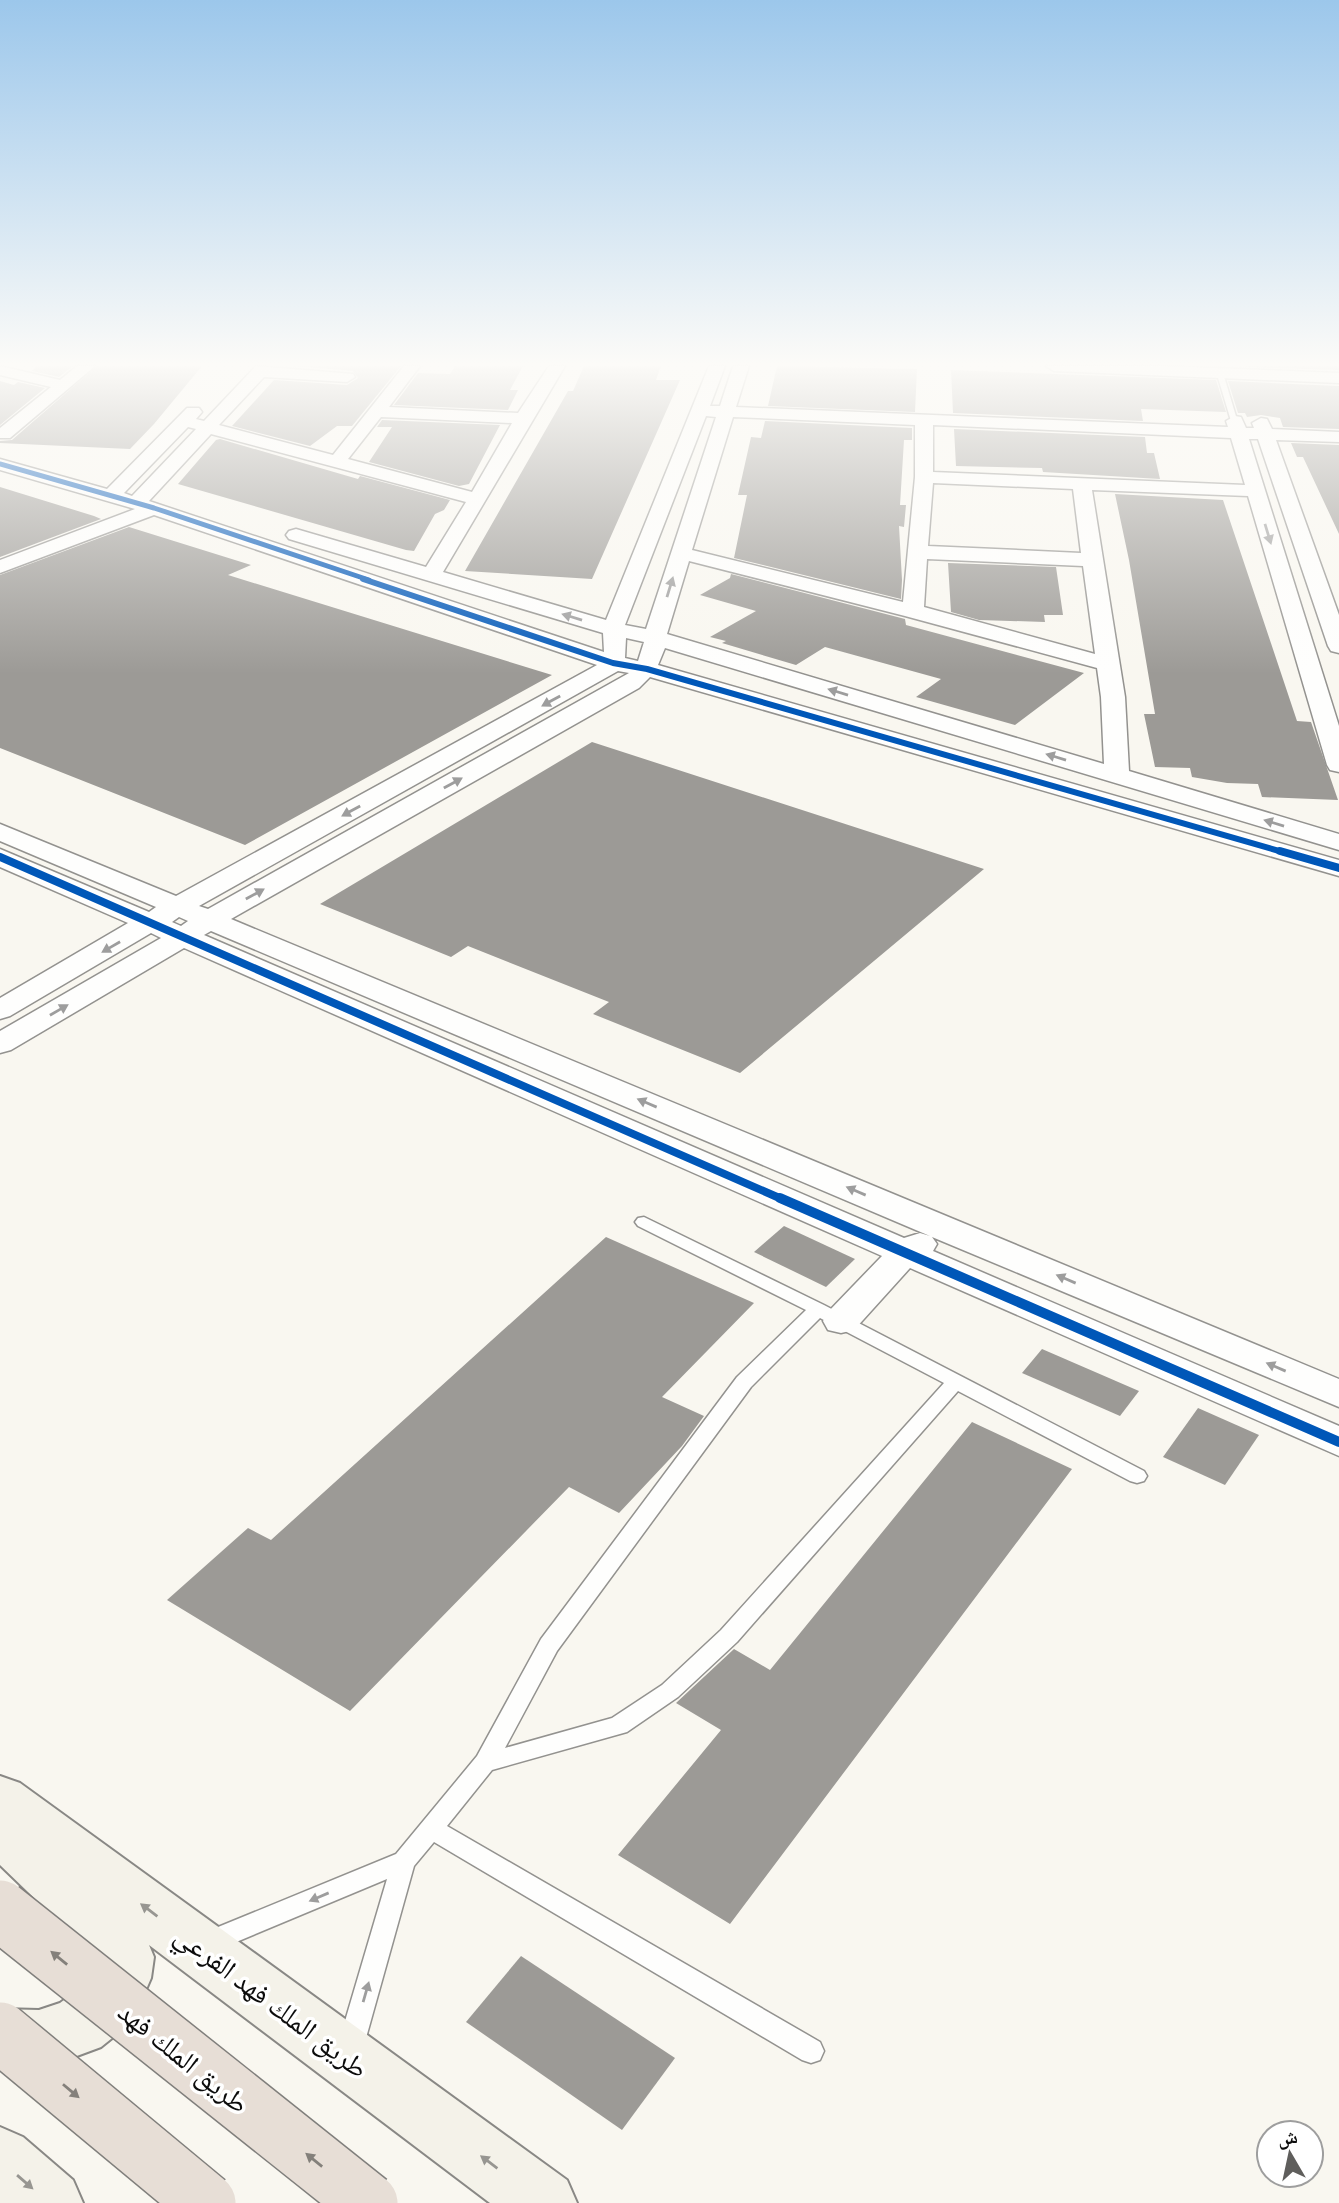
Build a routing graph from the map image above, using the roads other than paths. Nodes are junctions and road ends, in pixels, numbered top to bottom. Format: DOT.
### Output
graph roads {
  1 [pos="21,469"];
  2 [pos="66,469"];
  3 [pos="137,469"];
  4 [pos="172,469"];
  5 [pos="359,469"];
  6 [pos="494,469"];
  7 [pos="676,469"];
  8 [pos="707,469"];
  9 [pos="924,469"];
  10 [pos="1248,469"];
  11 [pos="1277,469"];
  12 [pos="924,477"];
  13 [pos="1082,484"];
  14 [pos="116,490"];
  15 [pos="1255,491"];
  16 [pos="476,499"];
  17 [pos="145,501"];
  18 [pos="918,552"];
  19 [pos="680,553"];
  20 [pos="1093,561"];
  21 [pos="0,567"];
  22 [pos="431,573"];
  23 [pos="913,611"];
  24 [pos="613,629"];
  25 [pos="656,639"];
  26 [pos="1338,640"];
  27 [pos="613,663"];
  28 [pos="1107,664"];
  29 [pos="647,669"];
  30 [pos="1339,765"];
  31 [pos="1117,775"];
  32 [pos="0,832"];
  33 [pos="1339,842"];
  34 [pos="0,857"];
  35 [pos="1339,868"];
  36 [pos="180,905"];
  37 [pos="208,920"];
  38 [pos="153,923"];
  39 [pos="181,939"];
  40 [pos="0,1010"];
  41 [pos="0,1044"];
  42 [pos="644,1222"];
  43 [pos="946,1229"];
  44 [pos="904,1253"];
  45 [pos="830,1315"];
  46 [pos="956,1381"];
  47 [pos="1339,1394"];
  48 [pos="1339,1442"];
  49 [pos="1137,1476"];
  50 [pos="485,1763"];
  51 [pos="0,1800"];
  52 [pos="0,1828"];
  53 [pos="431,1829"];
  54 [pos="404,1861"];
  55 [pos="0,1910"];
  56 [pos="198,1947"];
  57 [pos="0,2032"];
  58 [pos="0,2039"];
  59 [pos="811,2051"];
  60 [pos="347,2057"];
  61 [pos="0,2160"];
  62 [pos="50,2203"];
  63 [pos="206,2203"];
  64 [pos="368,2203"];
  65 [pos="544,2203"];
  1 -- 14 [label="street"];
  2 -- 14 [label="street"];
  3 -- 14 [label="street"];
  4 -- 17 [label="street"];
  5 -- 16 [label="street"];
  6 -- 16 [label="street"];
  7 -- 24 [label="street"];
  8 -- 19 [label="street"];
  9 -- 12 [label="street"];
  10 -- 15 [label="street"];
  11 -- 26 [label="street"];
  12 -- 13 [label="street"];
  12 -- 18 [label="street"];
  13 -- 15 [label="street"];
  13 -- 20 [label="street"];
  14 -- 17 [label="street"];
  15 -- 30 [label="street, one-way"];
  16 -- 22 [label="street"];
  17 -- 21 [label="street"];
  17 -- 22 [label="street"];
  17 -- 27 [label="street"];
  18 -- 20 [label="street"];
  18 -- 23 [label="street"];
  19 -- 23 [label="street"];
  25 -- 19 [label="street, one-way"];
  20 -- 28 [label="street"];
  24 -- 22 [label="street, one-way"];
  23 -- 28 [label="street"];
  24 -- 25 [label="street"];
  24 -- 27 [label="street"];
  25 -- 29 [label="street"];
  31 -- 25 [label="street, one-way"];
  27 -- 29 [label="street"];
  27 -- 36 [label="street, one-way"];
  28 -- 31 [label="street"];
  29 -- 35 [label="street"];
  37 -- 29 [label="street, one-way"];
  33 -- 31 [label="street, one-way"];
  32 -- 36 [label="street"];
  34 -- 38 [label="street"];
  36 -- 37 [label="street"];
  36 -- 38 [label="street"];
  37 -- 39 [label="street"];
  43 -- 37 [label="street, one-way"];
  38 -- 39 [label="street"];
  38 -- 40 [label="street, one-way"];
  41 -- 39 [label="street, one-way"];
  39 -- 44 [label="street"];
  42 -- 45 [label="lane"];
  43 -- 44 [label="street"];
  47 -- 43 [label="street, one-way"];
  44 -- 45 [label="street"];
  44 -- 48 [label="street"];
  45 -- 46 [label="lane"];
  45 -- 50 [label="lane"];
  46 -- 49 [label="lane"];
  46 -- 50 [label="lane"];
  50 -- 53 [label="lane"];
  56 -- 51 [label="main road, طريق الملك فهد الفرعي, one-way"];
  52 -- 58 [label="main road"];
  53 -- 54 [label="lane"];
  53 -- 59 [label="lane"];
  54 -- 56 [label="lane, one-way"];
  60 -- 54 [label="lane, one-way"];
  64 -- 55 [label="highway, طريق الملك فهد, one-way, bridge"];
  56 -- 60 [label="main road, طريق الملك فهد الفرعي"];
  57 -- 63 [label="highway, one-way, bridge"];
  65 -- 60 [label="main road, طريق الملك فهد الفرعي, one-way"];
  61 -- 62 [label="main road, one-way"];
}
